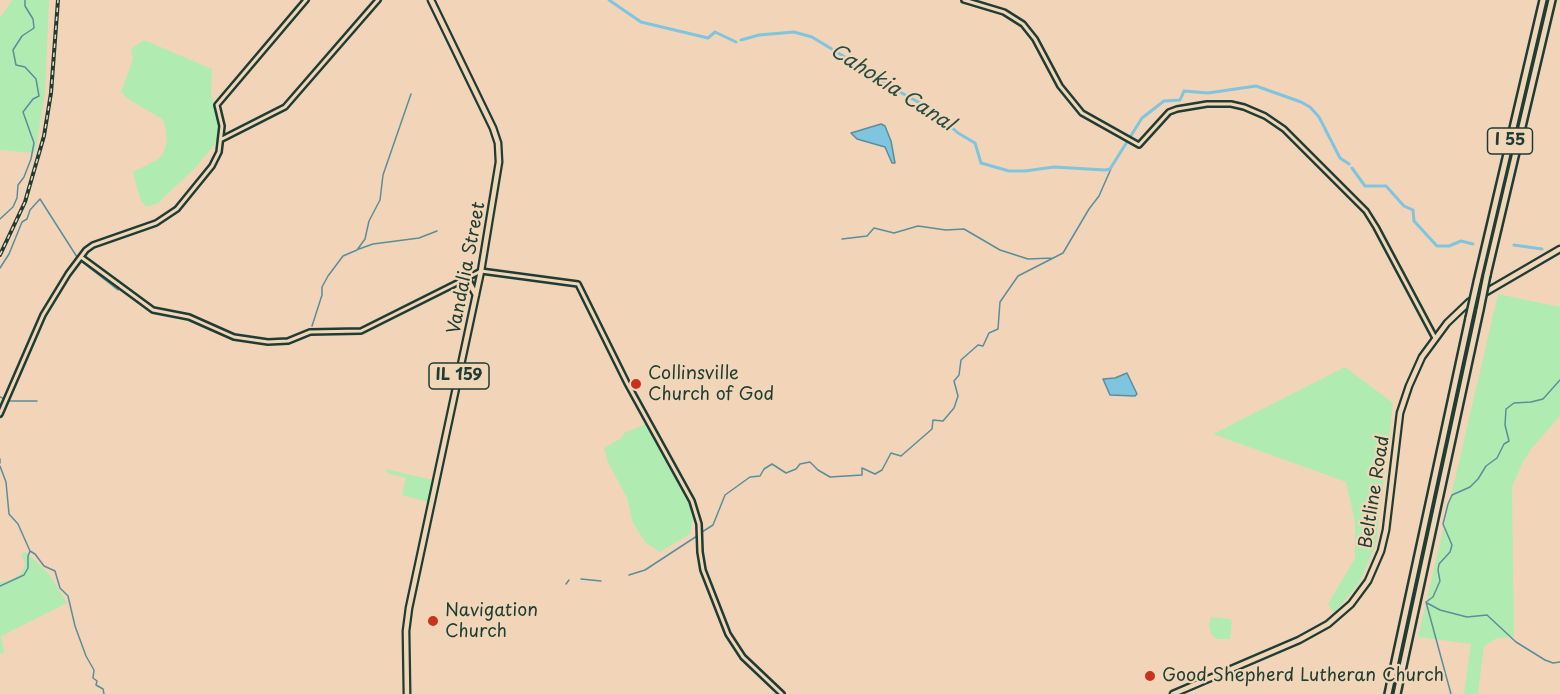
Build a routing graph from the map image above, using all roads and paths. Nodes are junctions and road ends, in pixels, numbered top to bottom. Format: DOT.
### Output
graph roads {
  1 [pos="306,0"];
  2 [pos="378,0"];
  3 [pos="431,0"];
  4 [pos="964,0"];
  5 [pos="1543,0"];
  6 [pos="1552,0"];
  7 [pos="222,140"];
  8 [pos="1560,249"];
  9 [pos="81,257"];
  10 [pos="481,271"];
  11 [pos="460,282"];
  12 [pos="476,295"];
  13 [pos="1435,338"];
  14 [pos="0,414"];
  15 [pos="407,694"];
  16 [pos="782,694"];
  17 [pos="1173,694"];
  18 [pos="1388,694"];
  19 [pos="1397,694"];
  1 -- 7 [label="street"];
  2 -- 7 [label="street"];
  3 -- 10 [label="main road, Vandalia Street / IL 159"];
  4 -- 13 [label="street"];
  5 -- 18 [label="highway, I 55, bridge"];
  6 -- 19 [label="highway, I 55, bridge"];
  7 -- 9 [label="street"];
  8 -- 13 [label="main road, Beltline Road"];
  9 -- 11 [label="street"];
  9 -- 14 [label="street"];
  10 -- 11 [label="street"];
  10 -- 12 [label="main road, Vandalia Street / IL 159"];
  10 -- 16 [label="street"];
  11 -- 12 [label="main road"];
  12 -- 15 [label="main road, Vandalia Street / IL 159"];
  13 -- 17 [label="main road, Beltline Road"];
}
